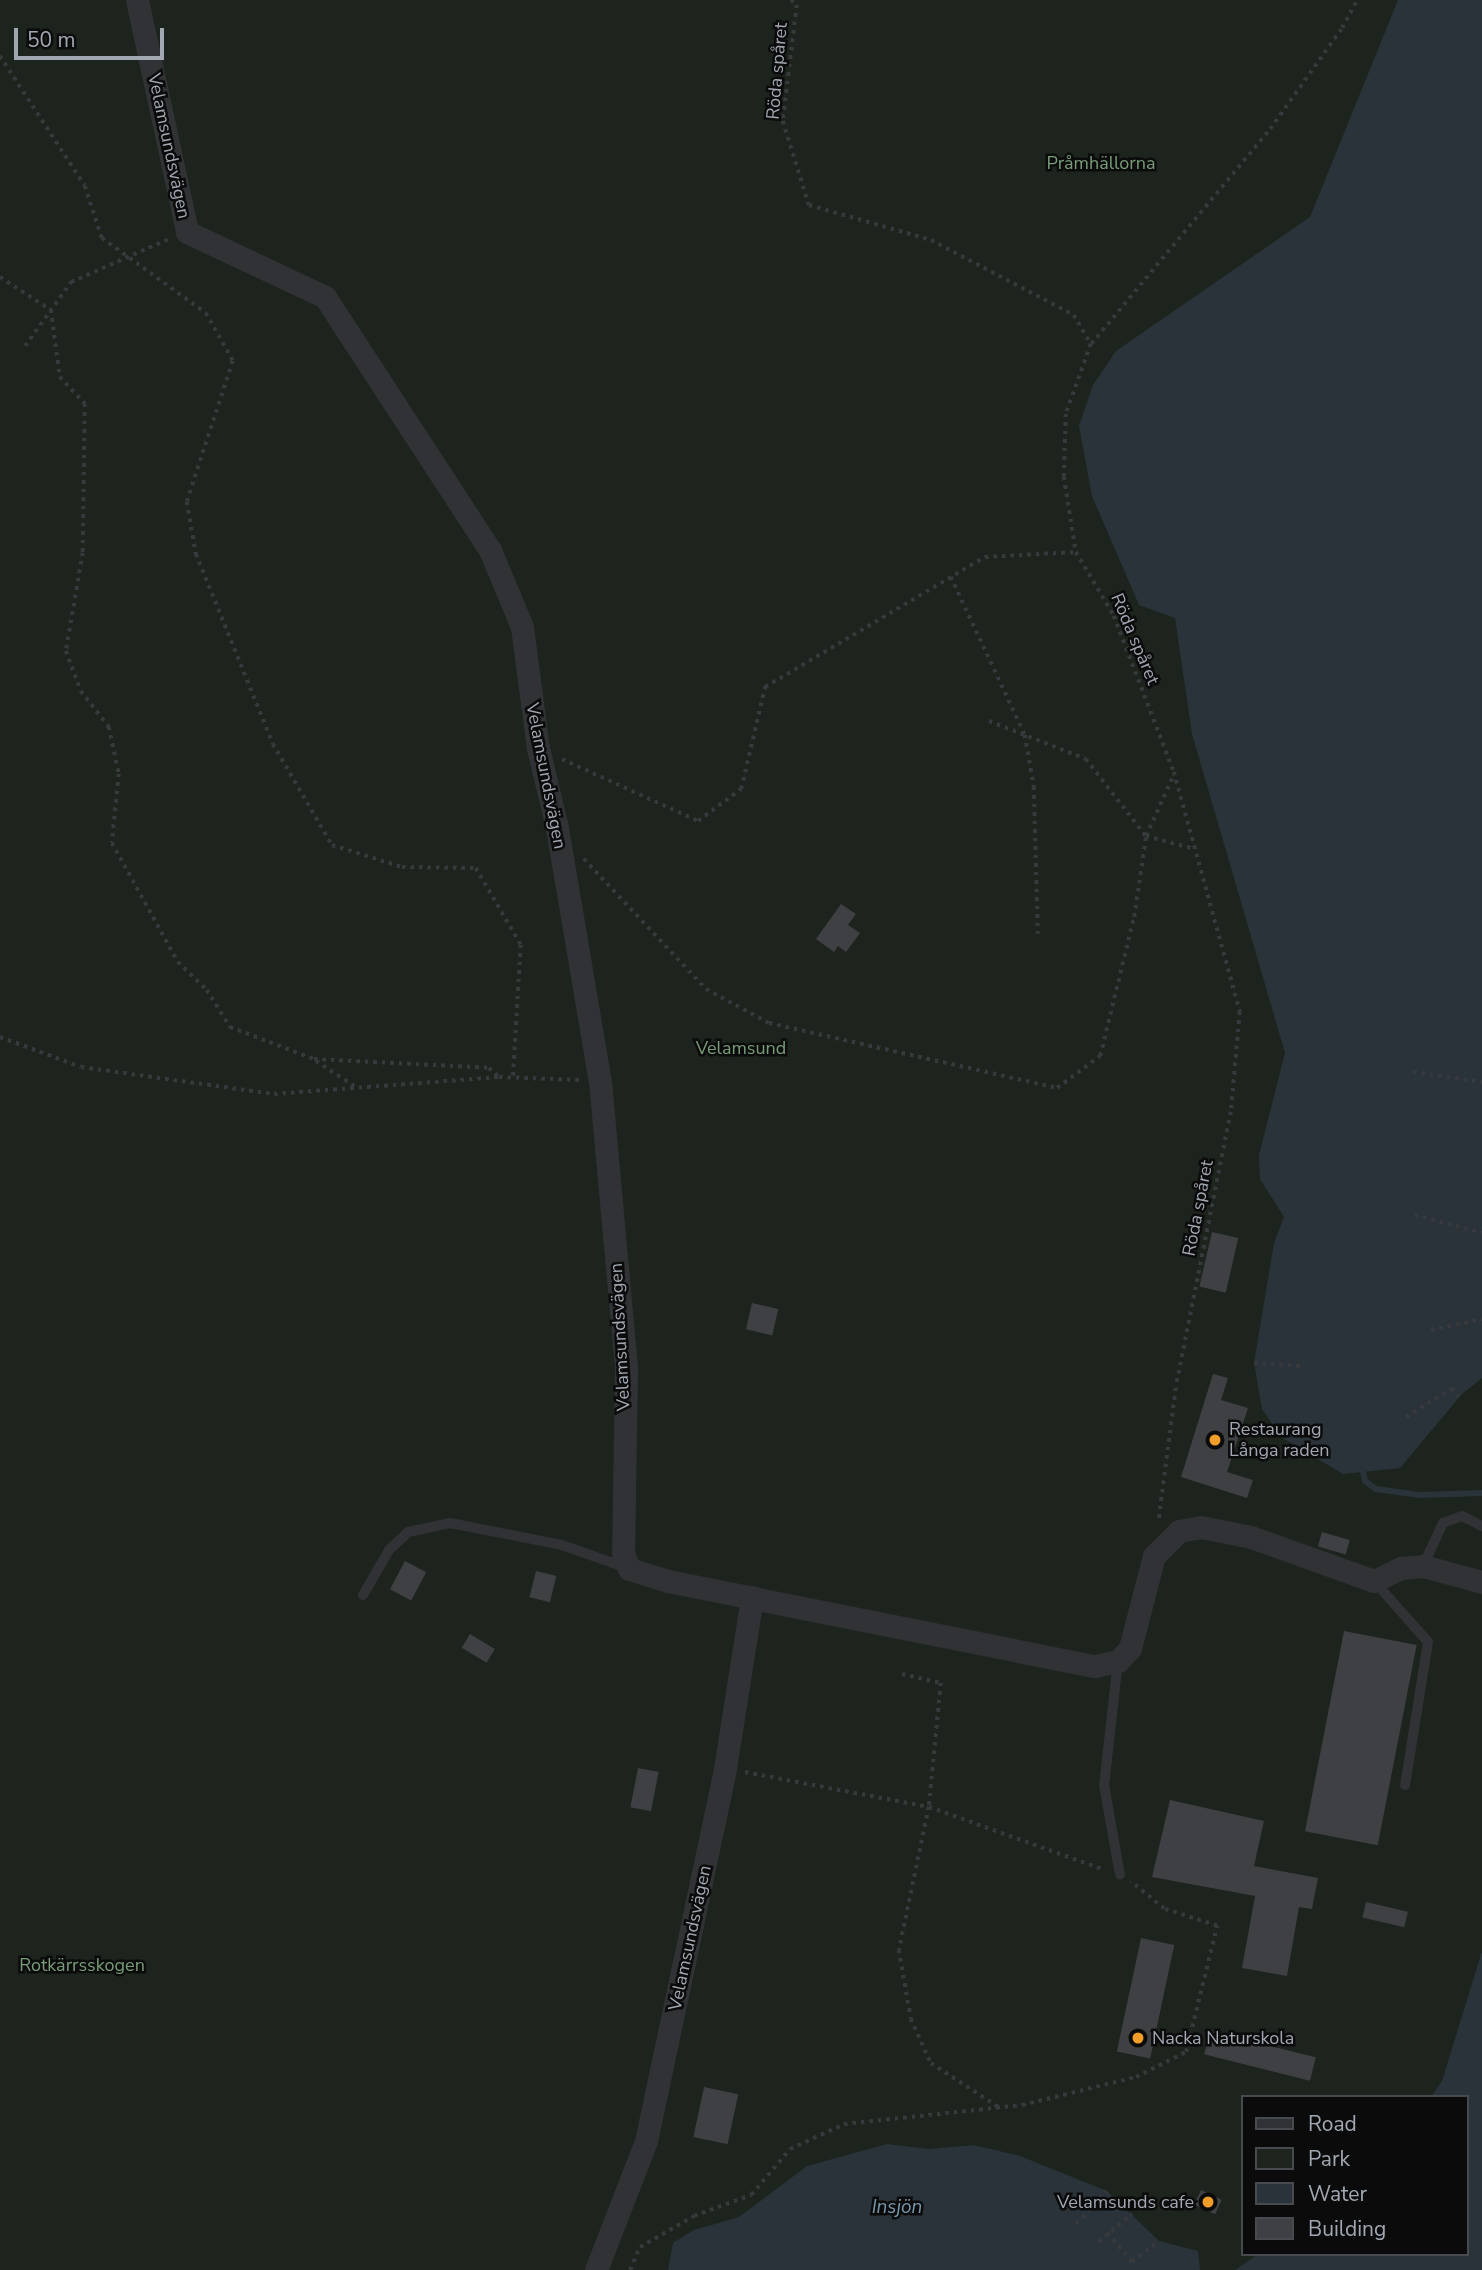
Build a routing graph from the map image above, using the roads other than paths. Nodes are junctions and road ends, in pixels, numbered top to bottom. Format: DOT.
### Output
graph roads {
  1 [pos="137,0"];
  2 [pos="1482,1526"];
  3 [pos="1423,1566"];
  4 [pos="629,1569"];
  5 [pos="1374,1581"];
  6 [pos="1482,1582"];
  7 [pos="363,1595"];
  8 [pos="752,1597"];
  9 [pos="1118,1661"];
  10 [pos="1405,1785"];
  11 [pos="1120,1875"];
  12 [pos="596,2270"];
  1 -- 4 [label="street, Velamsundsvägen"];
  2 -- 3 [label="lane"];
  3 -- 5 [label="street"];
  3 -- 6 [label="street"];
  4 -- 7 [label="lane"];
  4 -- 8 [label="street"];
  5 -- 9 [label="street"];
  5 -- 10 [label="lane"];
  8 -- 9 [label="street"];
  8 -- 12 [label="street, Velamsundsvägen"];
  9 -- 11 [label="lane"];
}
